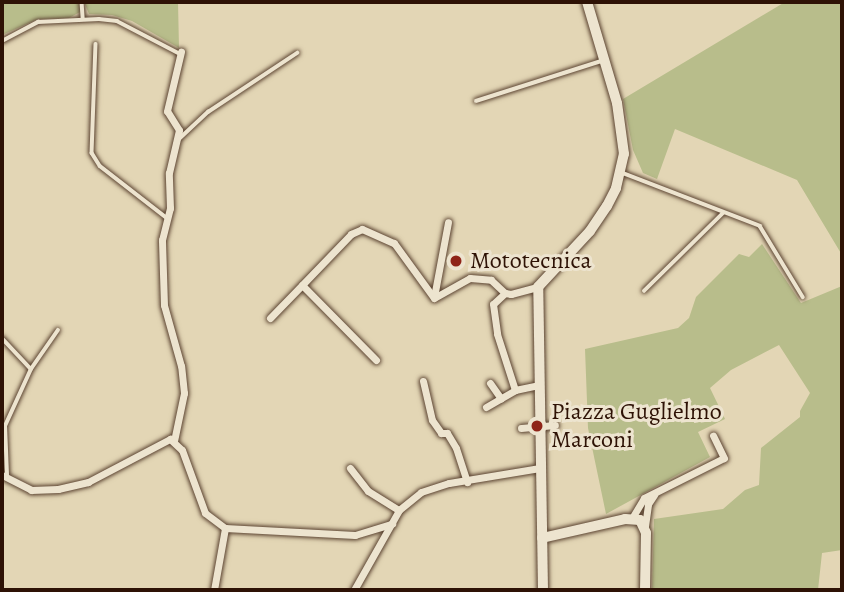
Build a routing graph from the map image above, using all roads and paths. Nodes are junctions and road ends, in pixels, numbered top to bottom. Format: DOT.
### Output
graph roads {
  1 [pos="82,2"];
  2 [pos="587,2"];
  3 [pos="83,18"];
  4 [pos="2,41"];
  5 [pos="96,44"];
  6 [pos="181,53"];
  7 [pos="296,53"];
  8 [pos="603,60"];
  9 [pos="476,101"];
  10 [pos="177,140"];
  11 [pos="621,172"];
  12 [pos="723,213"];
  13 [pos="168,219"];
  14 [pos="448,222"];
  15 [pos="302,285"];
  16 [pos="538,287"];
  17 [pos="644,291"];
  18 [pos="505,293"];
  19 [pos="803,297"];
  20 [pos="434,298"];
  21 [pos="270,318"];
  22 [pos="58,330"];
  23 [pos="2,338"];
  24 [pos="376,360"];
  25 [pos="31,369"];
  26 [pos="423,381"];
  27 [pos="490,383"];
  28 [pos="539,386"];
  29 [pos="515,390"];
  30 [pos="501,399"];
  31 [pos="486,408"];
  32 [pos="555,425"];
  33 [pos="540,426"];
  34 [pos="521,428"];
  35 [pos="713,435"];
  36 [pos="174,441"];
  37 [pos="349,468"];
  38 [pos="540,468"];
  39 [pos="4,475"];
  40 [pos="467,482"];
  41 [pos="656,491"];
  42 [pos="399,510"];
  43 [pos="632,518"];
  44 [pos="393,524"];
  45 [pos="645,526"];
  46 [pos="225,528"];
  47 [pos="542,538"];
  48 [pos="215,590"];
  49 [pos="354,590"];
  50 [pos="542,590"];
  51 [pos="645,590"];
  1 -- 3 [label="lane"];
  2 -- 8 [label="main road"];
  3 -- 4 [label="lane"];
  3 -- 6 [label="lane"];
  5 -- 13 [label="lane"];
  6 -- 10 [label="street"];
  7 -- 10 [label="lane"];
  8 -- 9 [label="lane"];
  8 -- 11 [label="main road"];
  10 -- 13 [label="street"];
  11 -- 12 [label="lane"];
  11 -- 16 [label="main road"];
  12 -- 17 [label="lane"];
  12 -- 19 [label="lane"];
  13 -- 36 [label="street"];
  14 -- 20 [label="street"];
  15 -- 20 [label="street"];
  15 -- 21 [label="street"];
  15 -- 24 [label="street"];
  16 -- 18 [label="street"];
  16 -- 28 [label="main road"];
  18 -- 20 [label="street"];
  18 -- 29 [label="street"];
  22 -- 25 [label="lane"];
  23 -- 25 [label="lane"];
  25 -- 39 [label="lane"];
  26 -- 40 [label="street"];
  27 -- 30 [label="street"];
  28 -- 29 [label="street"];
  28 -- 33 [label="main road"];
  29 -- 30 [label="street"];
  30 -- 31 [label="street"];
  32 -- 33 [label="street"];
  33 -- 34 [label="street"];
  33 -- 38 [label="main road"];
  35 -- 41 [label="street"];
  36 -- 39 [label="street"];
  36 -- 46 [label="street"];
  37 -- 42 [label="street"];
  38 -- 40 [label="street"];
  38 -- 47 [label="main road"];
  40 -- 42 [label="street"];
  41 -- 43 [label="street"];
  41 -- 45 [label="street"];
  42 -- 44 [label="street"];
  43 -- 45 [label="main road"];
  43 -- 47 [label="main road"];
  44 -- 46 [label="street"];
  44 -- 49 [label="street"];
  45 -- 51 [label="main road"];
  46 -- 48 [label="street"];
  47 -- 50 [label="main road"];
}
